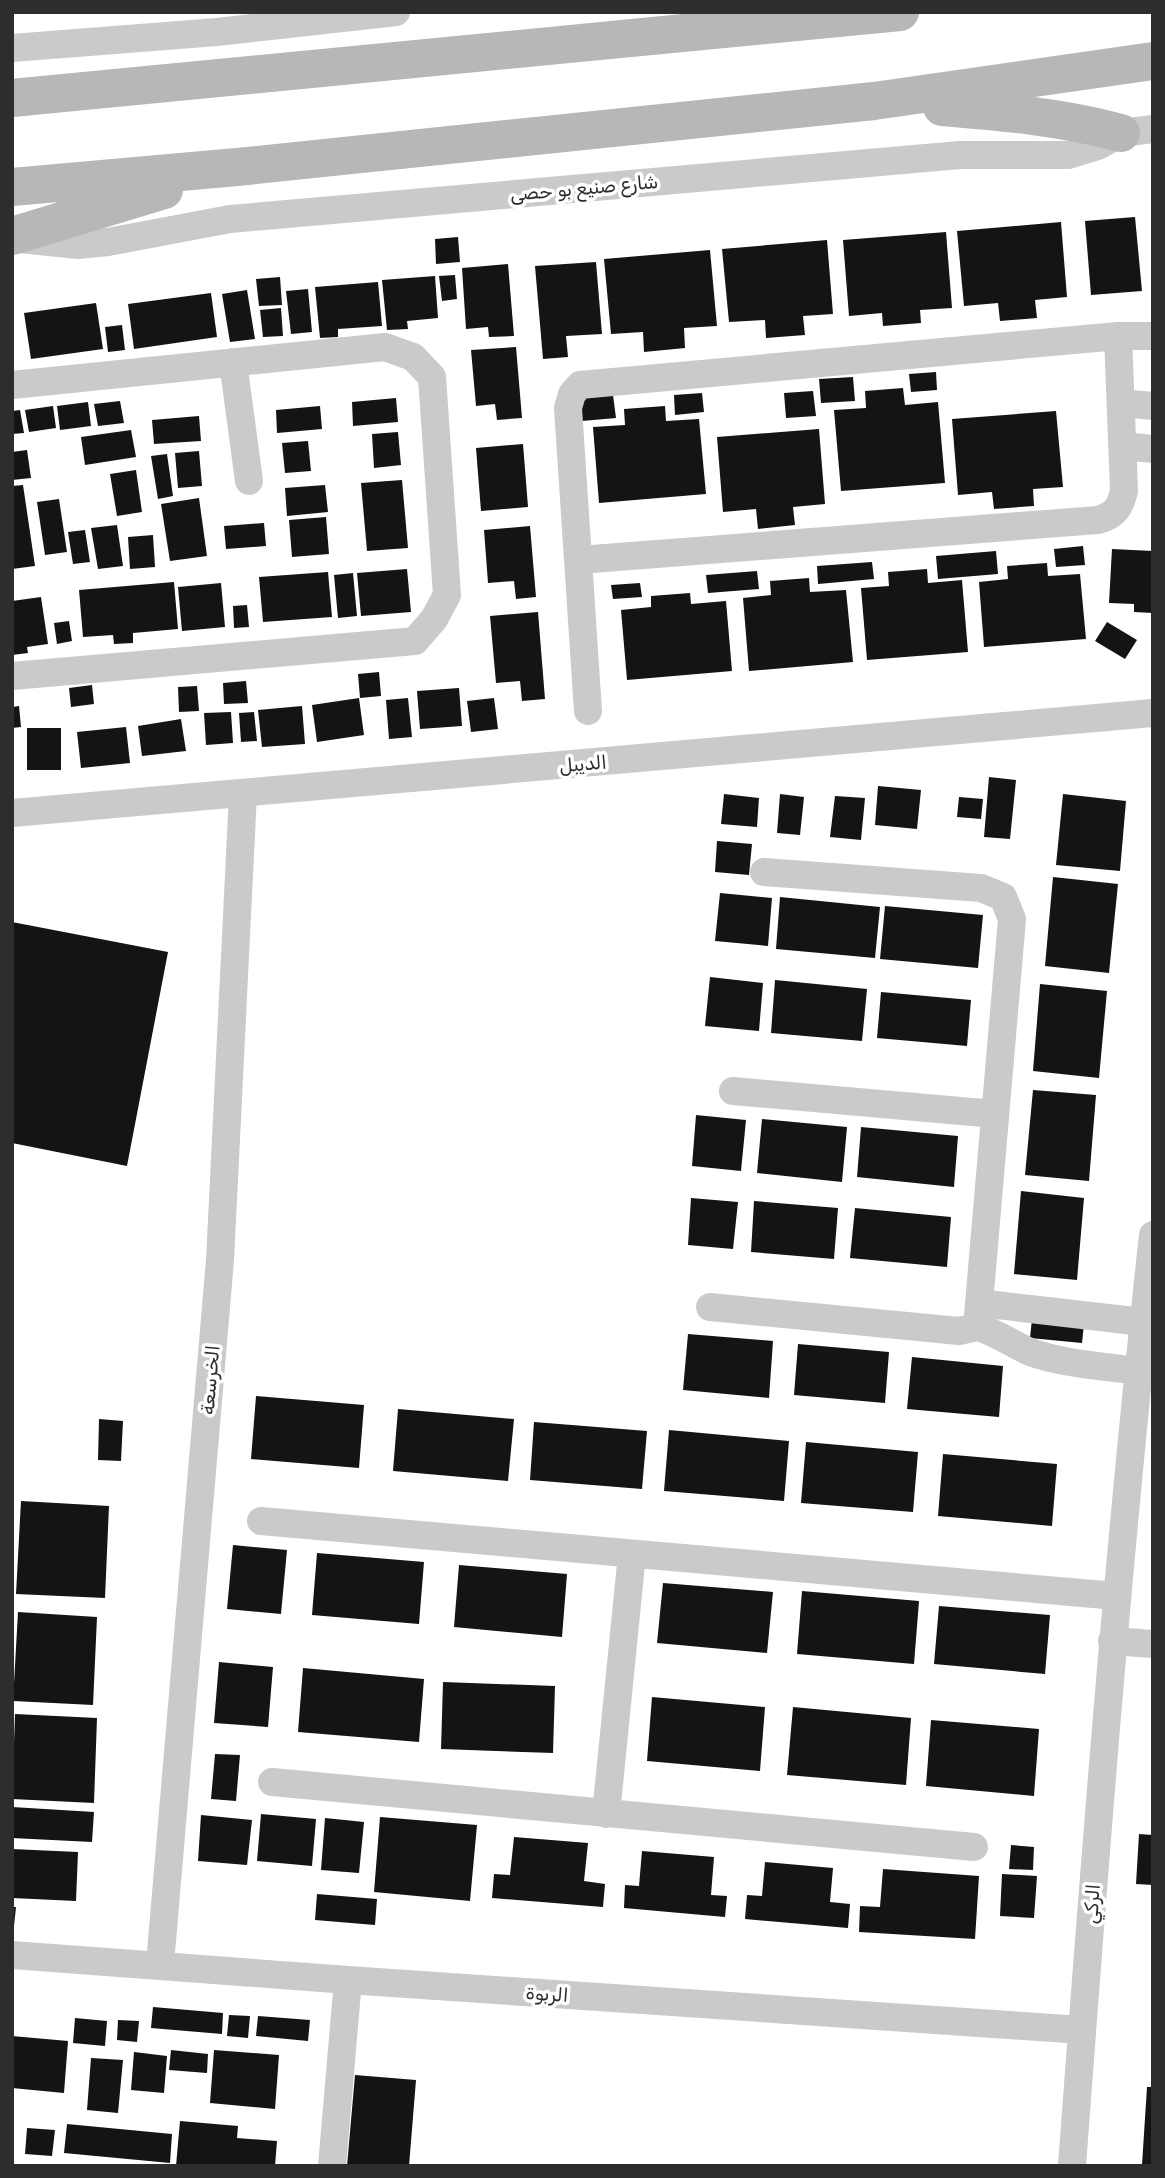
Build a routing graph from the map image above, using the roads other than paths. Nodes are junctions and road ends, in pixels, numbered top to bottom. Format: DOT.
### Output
graph roads {
  1 [pos="396,12"];
  2 [pos="900,12"];
  3 [pos="217,22"];
  4 [pos="12,48"];
  5 [pos="1153,61"];
  6 [pos="12,98"];
  7 [pos="874,101"];
  8 [pos="1137,131"];
  9 [pos="237,167"];
  10 [pos="12,187"];
  11 [pos="12,237"];
  12 [pos="1118,336"];
  13 [pos="1153,336"];
  14 [pos="233,362"];
  15 [pos="12,385"];
  16 [pos="1121,404"];
  17 [pos="1153,406"];
  18 [pos="1122,446"];
  19 [pos="1153,449"];
  20 [pos="249,481"];
  21 [pos="579,560"];
  22 [pos="12,676"];
  23 [pos="587,711"];
  24 [pos="1153,713"];
  25 [pos="243,794"];
  26 [pos="12,814"];
  27 [pos="764,872"];
  28 [pos="733,1091"];
  29 [pos="995,1114"];
  30 [pos="1153,1235"];
  31 [pos="710,1307"];
  32 [pos="978,1315"];
  33 [pos="1143,1322"];
  34 [pos="1137,1371"];
  35 [pos="261,1521"];
  36 [pos="632,1554"];
  37 [pos="1116,1596"];
  38 [pos="1112,1641"];
  39 [pos="1153,1644"];
  40 [pos="272,1782"];
  41 [pos="606,1814"];
  42 [pos="974,1847"];
  43 [pos="12,1955"];
  44 [pos="160,1964"];
  45 [pos="348,1980"];
  46 [pos="1083,2029"];
  47 [pos="332,2166"];
  48 [pos="1072,2166"];
  1 -- 3 [label="street"];
  2 -- 6 [label="street"];
  3 -- 4 [label="street"];
  5 -- 7 [label="street"];
  7 -- 8 [label="street"];
  7 -- 9 [label="street"];
  8 -- 11 [label="street, شارع صنيع بو حصى"];
  9 -- 10 [label="street"];
  9 -- 11 [label="street"];
  12 -- 13 [label="street"];
  12 -- 16 [label="street"];
  12 -- 21 [label="street"];
  14 -- 15 [label="street"];
  14 -- 20 [label="street"];
  14 -- 22 [label="street"];
  16 -- 17 [label="street"];
  16 -- 18 [label="street"];
  18 -- 19 [label="street"];
  18 -- 21 [label="street"];
  21 -- 23 [label="street"];
  24 -- 25 [label="street, الديبل"];
  25 -- 26 [label="street, الديبل"];
  25 -- 44 [label="street, الخرسعة"];
  27 -- 29 [label="street"];
  28 -- 29 [label="street"];
  29 -- 32 [label="street"];
  30 -- 33 [label="street, الركي"];
  31 -- 32 [label="street"];
  32 -- 33 [label="street"];
  32 -- 34 [label="street"];
  33 -- 34 [label="street, الركي"];
  34 -- 37 [label="street, الركي"];
  35 -- 36 [label="street"];
  36 -- 37 [label="street"];
  36 -- 41 [label="street"];
  37 -- 38 [label="street, الركي"];
  38 -- 39 [label="street"];
  38 -- 46 [label="street, الركي"];
  40 -- 41 [label="street"];
  41 -- 42 [label="street"];
  43 -- 44 [label="street, الربوة"];
  44 -- 45 [label="street, الربوة"];
  45 -- 46 [label="street, الربوة"];
  45 -- 47 [label="street"];
  46 -- 48 [label="street, الركي"];
}
